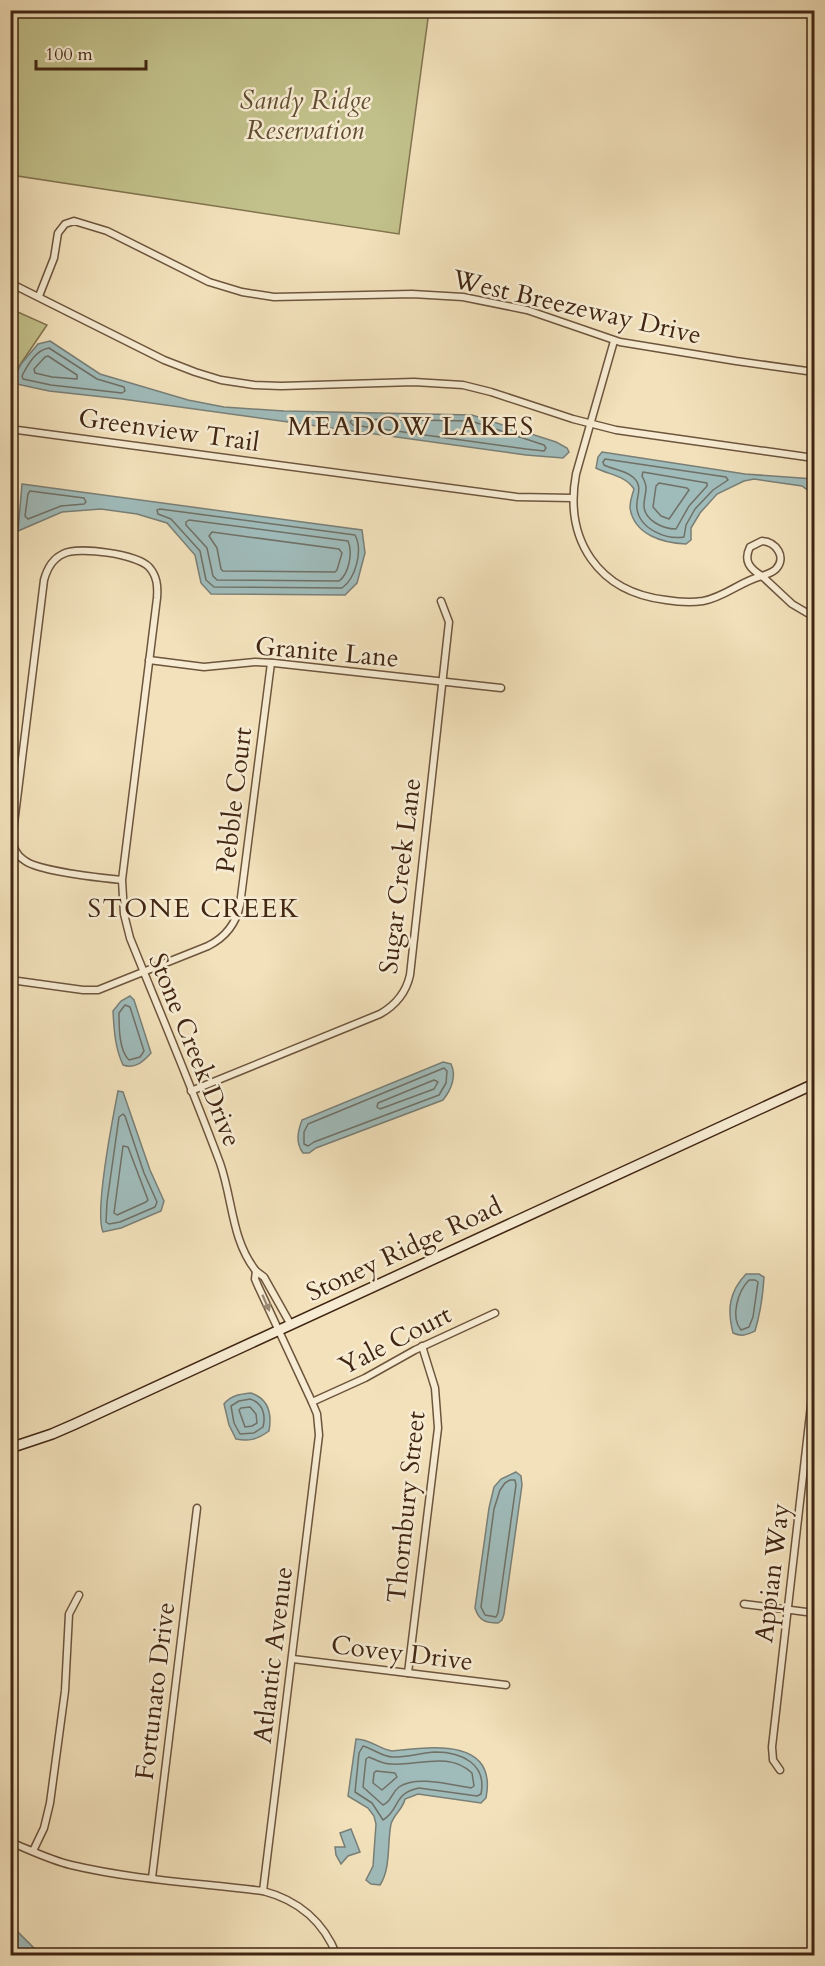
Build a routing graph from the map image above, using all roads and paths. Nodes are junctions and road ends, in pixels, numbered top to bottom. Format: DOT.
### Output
graph roads {
  1 [pos="10,283"];
  2 [pos="39,296"];
  3 [pos="614,341"];
  4 [pos="814,372"];
  5 [pos="590,424"];
  6 [pos="10,429"];
  7 [pos="814,458"];
  8 [pos="572,498"];
  9 [pos="762,576"];
  10 [pos="441,601"];
  11 [pos="814,617"];
  12 [pos="149,660"];
  13 [pos="271,663"];
  14 [pos="442,682"];
  15 [pos="501,688"];
  16 [pos="122,880"];
  17 [pos="143,971"];
  18 [pos="18,981"];
  19 [pos="814,1084"];
  20 [pos="190,1091"];
  21 [pos="256,1271"];
  22 [pos="495,1313"];
  23 [pos="291,1325"];
  24 [pos="279,1330"];
  25 [pos="422,1346"];
  26 [pos="814,1379"];
  27 [pos="312,1402"];
  28 [pos="10,1448"];
  29 [pos="197,1508"];
  30 [pos="79,1595"];
  31 [pos="744,1604"];
  32 [pos="788,1610"];
  33 [pos="814,1613"];
  34 [pos="293,1659"];
  35 [pos="408,1673"];
  36 [pos="506,1685"];
  37 [pos="780,1770"];
  38 [pos="10,1842"];
  39 [pos="33,1851"];
  40 [pos="152,1878"];
  41 [pos="263,1891"];
  42 [pos="337,1956"];
  1 -- 2 [label="street"];
  2 -- 3 [label="street, West Breezeway Drive"];
  2 -- 5 [label="street"];
  3 -- 4 [label="street, West Breezeway Drive"];
  3 -- 5 [label="street"];
  5 -- 7 [label="street"];
  5 -- 8 [label="street"];
  6 -- 8 [label="street, Greenview Trail"];
  8 -- 9 [label="street"];
  9 -- 9 [label="street"];
  9 -- 11 [label="street"];
  10 -- 14 [label="street, Sugar Creek Lane"];
  12 -- 13 [label="street, Granite Lane"];
  12 -- 16 [label="street, Stone Creek Drive"];
  12 -- 16 [label="street, Stone Creek Drive"];
  13 -- 14 [label="street, Granite Lane"];
  13 -- 17 [label="street, Pebble Court"];
  14 -- 15 [label="street, Granite Lane"];
  14 -- 20 [label="street, Sugar Creek Lane"];
  16 -- 17 [label="street, Stone Creek Drive"];
  17 -- 18 [label="street, Pebble Court"];
  17 -- 20 [label="street, Stone Creek Drive"];
  19 -- 23 [label="street, Stoney Ridge Road"];
  20 -- 21 [label="street, Stone Creek Drive"];
  21 -- 23 [label="street, Stone Creek Drive"];
  21 -- 24 [label="street, Stone Creek Drive, one-way"];
  22 -- 25 [label="street, Yale Court"];
  23 -- 24 [label="street, Stoney Ridge Road"];
  24 -- 27 [label="street, Atlantic Avenue"];
  24 -- 28 [label="street, Stoney Ridge Road"];
  25 -- 27 [label="street, Yale Court"];
  25 -- 35 [label="street, Thornbury Street"];
  26 -- 32 [label="street, Appian Way"];
  27 -- 34 [label="street, Atlantic Avenue"];
  29 -- 40 [label="street, Fortunato Drive"];
  30 -- 39 [label="street"];
  31 -- 32 [label="street"];
  32 -- 33 [label="street"];
  32 -- 37 [label="street, Appian Way"];
  34 -- 35 [label="street, Covey Drive"];
  34 -- 41 [label="street, Atlantic Avenue"];
  35 -- 36 [label="street, Covey Drive"];
  38 -- 39 [label="street"];
  39 -- 40 [label="street"];
  40 -- 41 [label="street"];
  41 -- 42 [label="street"];
}
